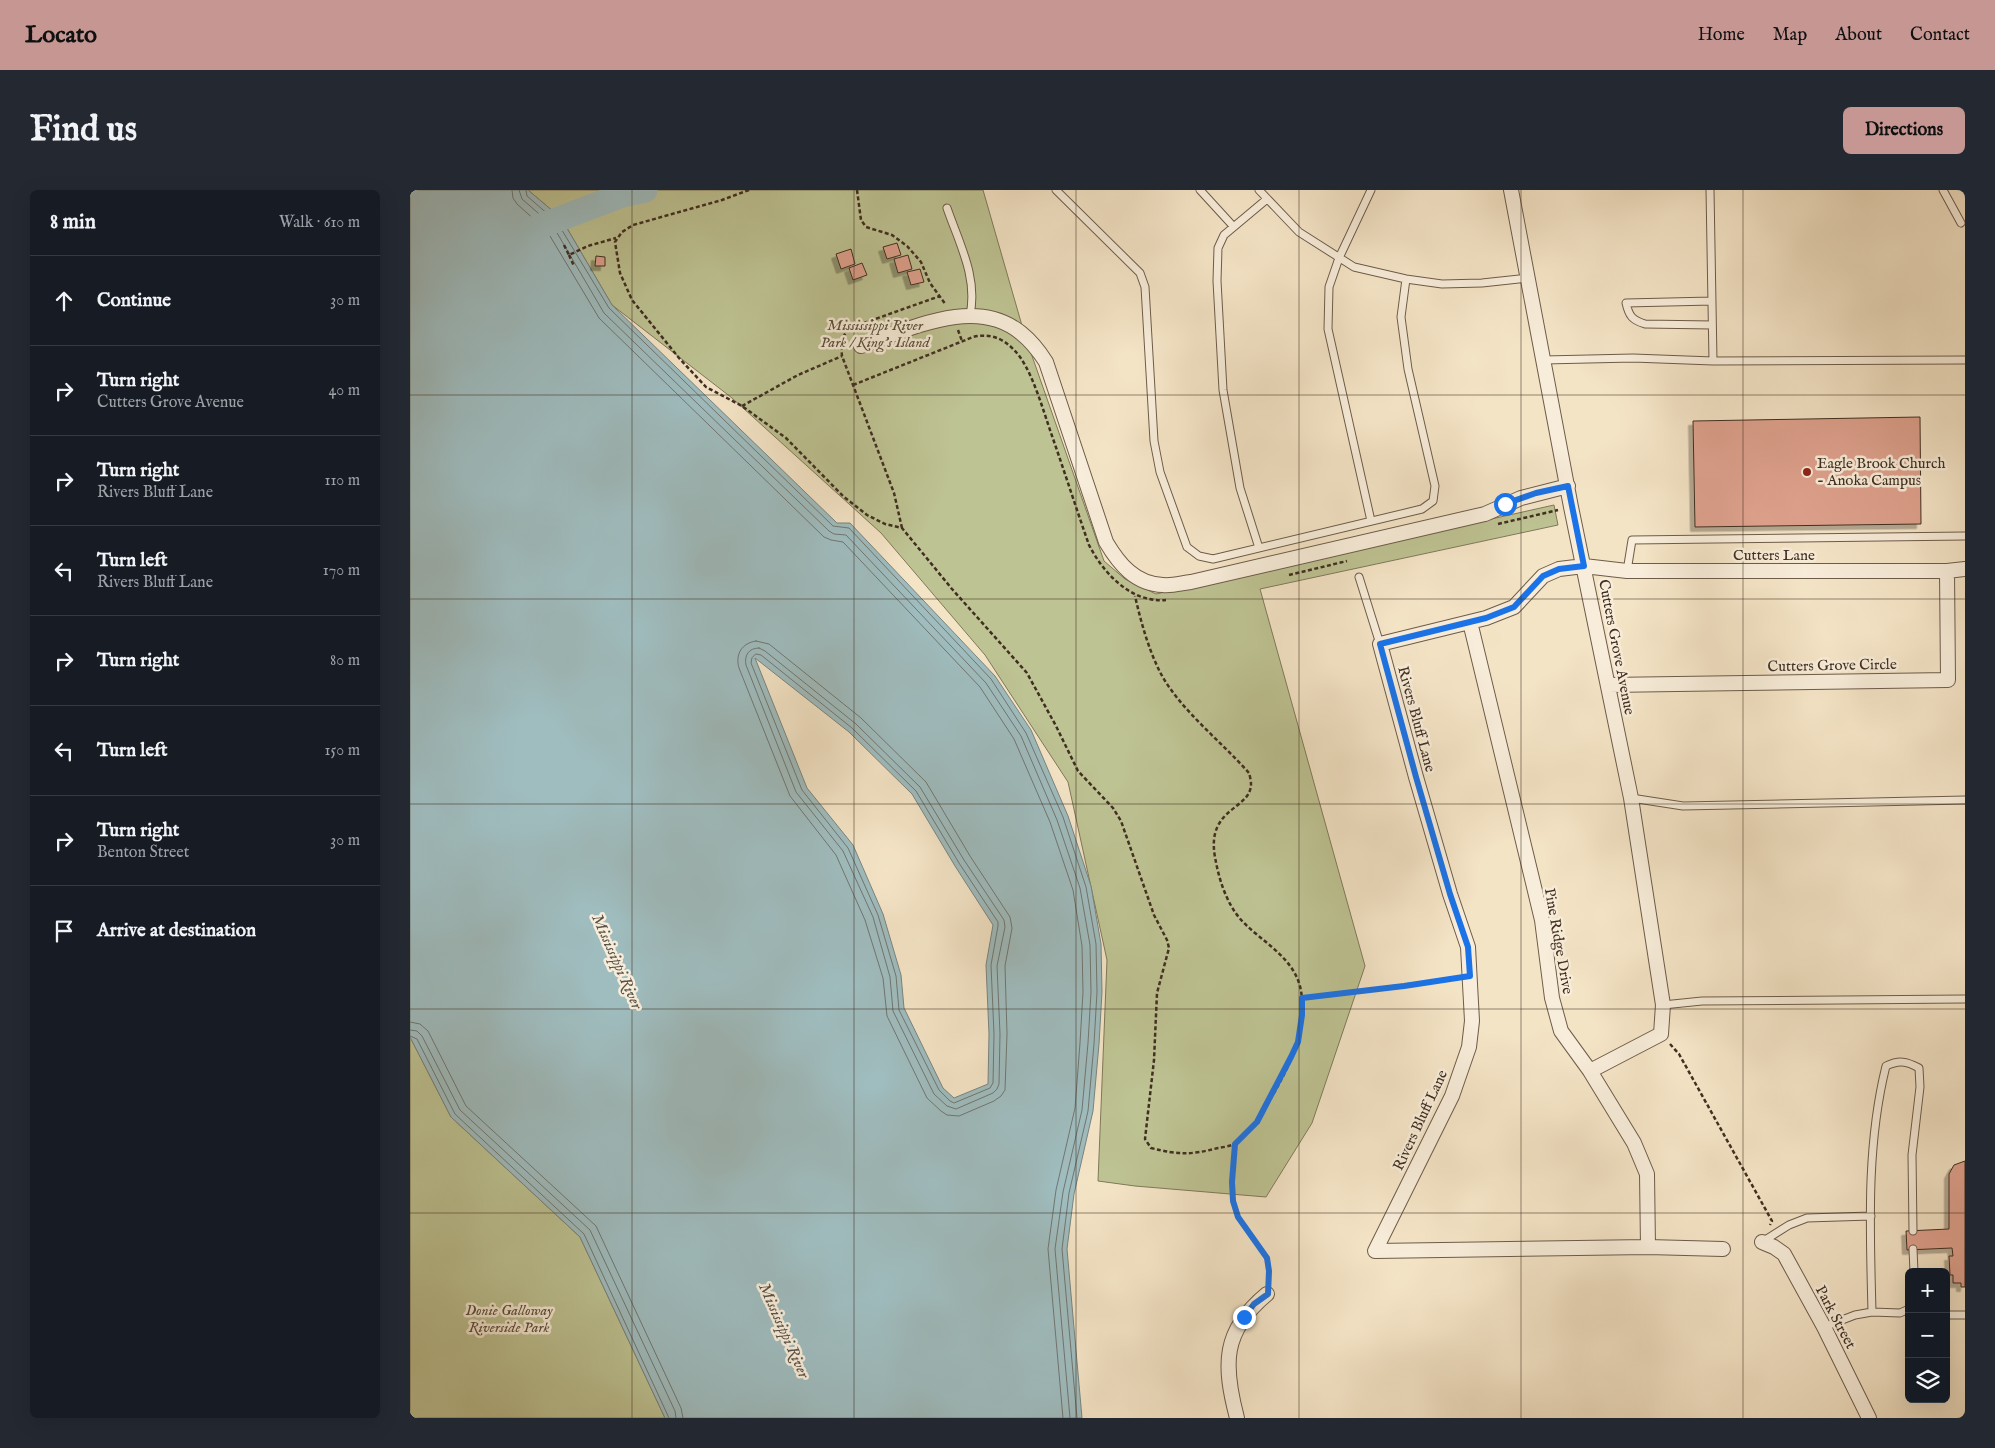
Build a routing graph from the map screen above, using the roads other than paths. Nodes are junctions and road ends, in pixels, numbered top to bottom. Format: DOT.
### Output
graph roads {
  1 [pos="1056,190"];
  2 [pos="1200,190"];
  3 [pos="1259,190"];
  4 [pos="1371,190"];
  5 [pos="1512,190"];
  6 [pos="1710,190"];
  7 [pos="1942,190"];
  8 [pos="1267,199"];
  9 [pos="947,208"];
  10 [pos="1961,222"];
  11 [pos="1233,226"];
  12 [pos="1338,258"];
  13 [pos="1406,278"];
  14 [pos="1529,278"];
  15 [pos="1712,301"];
  16 [pos="970,315"];
  17 [pos="1712,325"];
  18 [pos="861,346"];
  19 [pos="1544,360"];
  20 [pos="1965,360"];
  21 [pos="1713,361"];
  22 [pos="1568,486"];
  23 [pos="1371,521"];
  24 [pos="1965,536"];
  25 [pos="1259,548"];
  26 [pos="1584,566"];
  27 [pos="1965,569"];
  28 [pos="1627,571"];
  29 [pos="1947,571"];
  30 [pos="1359,577"];
  31 [pos="1470,622"];
  32 [pos="1380,644"];
  33 [pos="1608,685"];
  34 [pos="1631,798"];
  35 [pos="1965,800"];
  36 [pos="1965,999"];
  37 [pos="1663,1005"];
  38 [pos="1590,1071"];
  39 [pos="1871,1216"];
  40 [pos="1913,1230"];
  41 [pos="1762,1242"];
  42 [pos="1648,1247"];
  43 [pos="1723,1249"];
  44 [pos="1913,1249"];
  45 [pos="1914,1268"];
  46 [pos="1268,1294"];
  47 [pos="1905,1311"];
  48 [pos="1872,1312"];
  49 [pos="1950,1315"];
  50 [pos="1965,1315"];
  51 [pos="1824,1327"];
  52 [pos="1237,1418"];
  53 [pos="1869,1418"];
  1 -- 25 [label="lane"];
  2 -- 11 [label="lane"];
  3 -- 8 [label="lane"];
  4 -- 12 [label="lane"];
  5 -- 14 [label="street, Cutters Grove Avenue"];
  6 -- 15 [label="lane"];
  7 -- 10 [label="lane"];
  8 -- 11 [label="lane"];
  8 -- 12 [label="lane"];
  9 -- 16 [label="lane"];
  11 -- 25 [label="lane"];
  12 -- 13 [label="lane"];
  12 -- 23 [label="lane"];
  13 -- 14 [label="lane"];
  13 -- 23 [label="lane"];
  14 -- 19 [label="street, Cutters Grove Avenue"];
  15 -- 17 [label="lane"];
  15 -- 17 [label="lane"];
  16 -- 18 [label="street"];
  16 -- 22 [label="street"];
  17 -- 21 [label="lane"];
  19 -- 21 [label="lane"];
  19 -- 22 [label="street, Cutters Grove Avenue"];
  20 -- 21 [label="lane"];
  22 -- 26 [label="street, Cutters Grove Avenue"];
  23 -- 25 [label="lane"];
  24 -- 28 [label="lane"];
  26 -- 28 [label="street, Cutters Lane"];
  26 -- 31 [label="street"];
  26 -- 33 [label="street, Cutters Grove Avenue"];
  27 -- 29 [label="street, Cutters Lane"];
  28 -- 29 [label="street, Cutters Lane"];
  29 -- 33 [label="street, Cutters Grove Circle"];
  30 -- 32 [label="lane"];
  31 -- 32 [label="street"];
  31 -- 38 [label="street, Pine Ridge Drive"];
  32 -- 42 [label="street, Rivers Bluff Lane"];
  33 -- 34 [label="street, Cutters Grove Avenue"];
  34 -- 35 [label="lane"];
  34 -- 37 [label="street, Cutters Grove Avenue"];
  36 -- 37 [label="lane"];
  37 -- 38 [label="street, Cutters Grove Avenue"];
  38 -- 42 [label="street, Pine Ridge Drive"];
  39 -- 40 [label="lane"];
  39 -- 41 [label="lane"];
  39 -- 48 [label="lane"];
  41 -- 51 [label="street, Park Street"];
  42 -- 43 [label="street, Rivers Bluff Lane"];
  44 -- 45 [label="lane"];
  46 -- 52 [label="street"];
  47 -- 48 [label="lane"];
  48 -- 51 [label="lane"];
  49 -- 50 [label="lane"];
  51 -- 53 [label="street, Park Street"];
}
